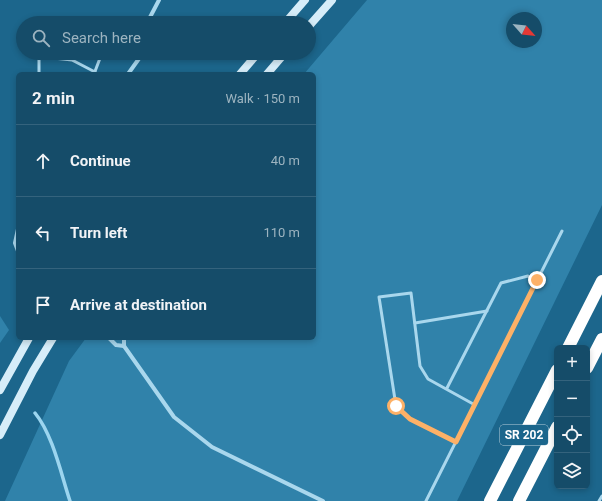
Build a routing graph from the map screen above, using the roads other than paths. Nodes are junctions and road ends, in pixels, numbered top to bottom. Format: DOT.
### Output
graph roads {
  1 [pos="159,0"];
  2 [pos="305,0"];
  3 [pos="332,0"];
  4 [pos="150,16"];
  5 [pos="291,16"];
  6 [pos="316,18"];
  7 [pos="39,60"];
  8 [pos="72,60"];
  9 [pos="99,60"];
  10 [pos="138,60"];
  11 [pos="252,60"];
  12 [pos="279,60"];
  13 [pos="39,72"];
  14 [pos="92,72"];
  15 [pos="94,72"];
  16 [pos="129,72"];
  17 [pos="242,72"];
  18 [pos="269,72"];
  19 [pos="562,231"];
  20 [pos="537,280"];
  21 [pos="602,281"];
  22 [pos="487,311"];
  23 [pos="415,323"];
  24 [pos="602,338"];
  25 [pos="28,340"];
  26 [pos="52,340"];
  27 [pos="111,340"];
  28 [pos="124,340"];
  29 [pos="570,345"];
  30 [pos="124,346"];
  31 [pos="590,362"];
  32 [pos="554,376"];
  33 [pos="447,388"];
  34 [pos="0,390"];
  35 [pos="475,405"];
  36 [pos="554,433"];
  37 [pos="0,435"];
  38 [pos="456,442"];
  39 [pos="602,496"];
  40 [pos="323,501"];
  41 [pos="426,501"];
  42 [pos="490,501"];
  43 [pos="519,501"];
  44 [pos="600,501"];
  1 -- 4 [label="street"];
  2 -- 5 [label="main road"];
  3 -- 6 [label="main road"];
  7 -- 13 [label="lane"];
  8 -- 14 [label="lane"];
  9 -- 15 [label="lane"];
  10 -- 16 [label="street"];
  11 -- 17 [label="main road"];
  12 -- 18 [label="main road"];
  19 -- 20 [label="lane"];
  20 -- 22 [label="lane"];
  20 -- 35 [label="lane"];
  21 -- 29 [label="highway"];
  22 -- 23 [label="lane"];
  22 -- 33 [label="lane"];
  23 -- 33 [label="lane"];
  23 -- 38 [label="lane"];
  24 -- 31 [label="highway"];
  25 -- 34 [label="main road"];
  26 -- 37 [label="main road"];
  27 -- 30 [label="street"];
  28 -- 30 [label="street"];
  30 -- 40 [label="street"];
  32 -- 42 [label="highway, SR 202"];
  33 -- 35 [label="lane"];
  35 -- 38 [label="lane"];
  36 -- 43 [label="highway, SR 202"];
  38 -- 41 [label="lane"];
  39 -- 44 [label="lane"];
}
